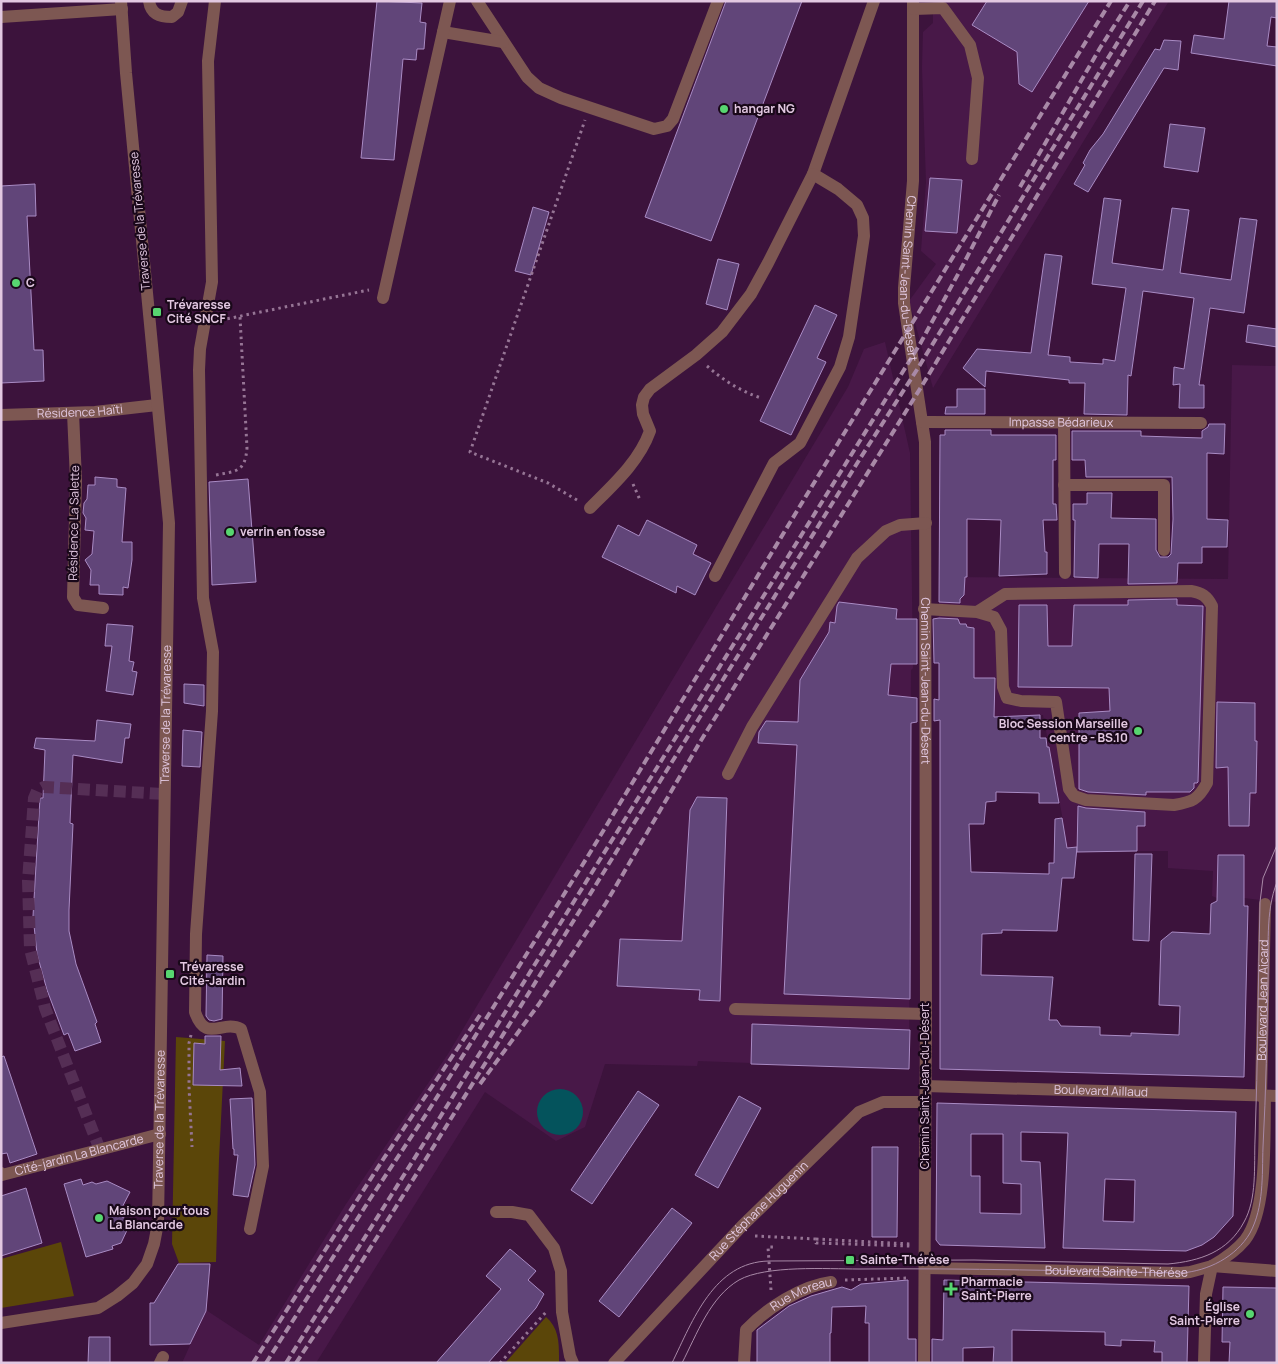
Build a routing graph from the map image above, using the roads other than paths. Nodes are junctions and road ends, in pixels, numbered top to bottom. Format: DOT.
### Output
graph roads {
  1 [pos="149,1"];
  2 [pos="182,1"];
  3 [pos="214,1"];
  4 [pos="450,1"];
  5 [pos="477,1"];
  6 [pos="718,1"];
  7 [pos="874,1"];
  8 [pos="121,5"];
  9 [pos="913,5"];
  10 [pos="943,5"];
  11 [pos="1,17"];
  12 [pos="443,32"];
  13 [pos="503,42"];
  14 [pos="972,159"];
  15 [pos="813,174"];
  16 [pos="384,293"];
  17 [pos="157,405"];
  18 [pos="73,413"];
  19 [pos="1,415"];
  20 [pos="922,422"];
  21 [pos="1201,422"];
  22 [pos="1064,423"];
  23 [pos="1064,485"];
  24 [pos="590,508"];
  25 [pos="926,523"];
  26 [pos="1164,550"];
  27 [pos="1065,573"];
  28 [pos="715,576"];
  29 [pos="103,608"];
  30 [pos="924,609"];
  31 [pos="977,612"];
  32 [pos="728,774"];
  33 [pos="1265,904"];
  34 [pos="735,1009"];
  35 [pos="926,1014"];
  36 [pos="925,1086"];
  37 [pos="1268,1096"];
  38 [pos="925,1102"];
  39 [pos="160,1134"];
  40 [pos="2,1174"];
  41 [pos="496,1212"];
  42 [pos="250,1229"];
  43 [pos="1212,1266"];
  44 [pos="1277,1271"];
  45 [pos="925,1272"];
  46 [pos="831,1282"];
  47 [pos="1,1323"];
  48 [pos="573,1363"];
  49 [pos="614,1363"];
  50 [pos="744,1363"];
  51 [pos="924,1363"];
  52 [pos="1204,1363"];
  1 -- 2 [label="street"];
  3 -- 42 [label="street"];
  4 -- 12 [label="street"];
  5 -- 13 [label="street"];
  6 -- 13 [label="street"];
  7 -- 15 [label="street"];
  8 -- 11 [label="street"];
  8 -- 17 [label="street, Traverse de la Trévaresse"];
  9 -- 10 [label="street"];
  9 -- 20 [label="street, Chemin Saint-Jean-du-Désert"];
  10 -- 14 [label="street"];
  12 -- 13 [label="street"];
  12 -- 16 [label="street"];
  15 -- 24 [label="street"];
  15 -- 28 [label="street"];
  17 -- 18 [label="street, Résidence Haïti"];
  17 -- 39 [label="street, Traverse de la Trévaresse"];
  18 -- 19 [label="street, Résidence Haïti"];
  18 -- 29 [label="street, Résidence La Salette"];
  20 -- 22 [label="street, Impasse Bédarieux"];
  20 -- 25 [label="street, Chemin Saint-Jean-du-Désert"];
  21 -- 22 [label="street, Impasse Bédarieux"];
  22 -- 23 [label="street"];
  23 -- 26 [label="street"];
  23 -- 27 [label="street"];
  25 -- 30 [label="street, Chemin Saint-Jean-du-Désert"];
  25 -- 32 [label="street"];
  30 -- 31 [label="street"];
  30 -- 35 [label="street, Chemin Saint-Jean-du-Désert"];
  31 -- 31 [label="street"];
  33 -- 37 [label="street, Boulevard Jean Aicard"];
  34 -- 35 [label="street"];
  35 -- 36 [label="street, Chemin Saint-Jean-du-Désert"];
  36 -- 37 [label="street, Boulevard Aillaud"];
  36 -- 38 [label="street, Chemin Saint-Jean-du-Désert"];
  37 -- 43 [label="street, Boulevard Jean Aicard"];
  38 -- 45 [label="street, Chemin Saint-Jean-du-Désert"];
  38 -- 49 [label="street, Rue Stéphane Huguenin"];
  39 -- 40 [label="street, Cité-jardin La Blancarde"];
  39 -- 47 [label="street, Traverse de la Trévaresse"];
  41 -- 48 [label="street"];
  43 -- 44 [label="street, Boulevard Sainte-Thérése"];
  43 -- 45 [label="street, Boulevard Sainte-Thérése"];
  43 -- 52 [label="street"];
  45 -- 51 [label="street, Chemin Saint-Jean-du-Désert"];
  46 -- 50 [label="street, Rue Moreau"];
}
